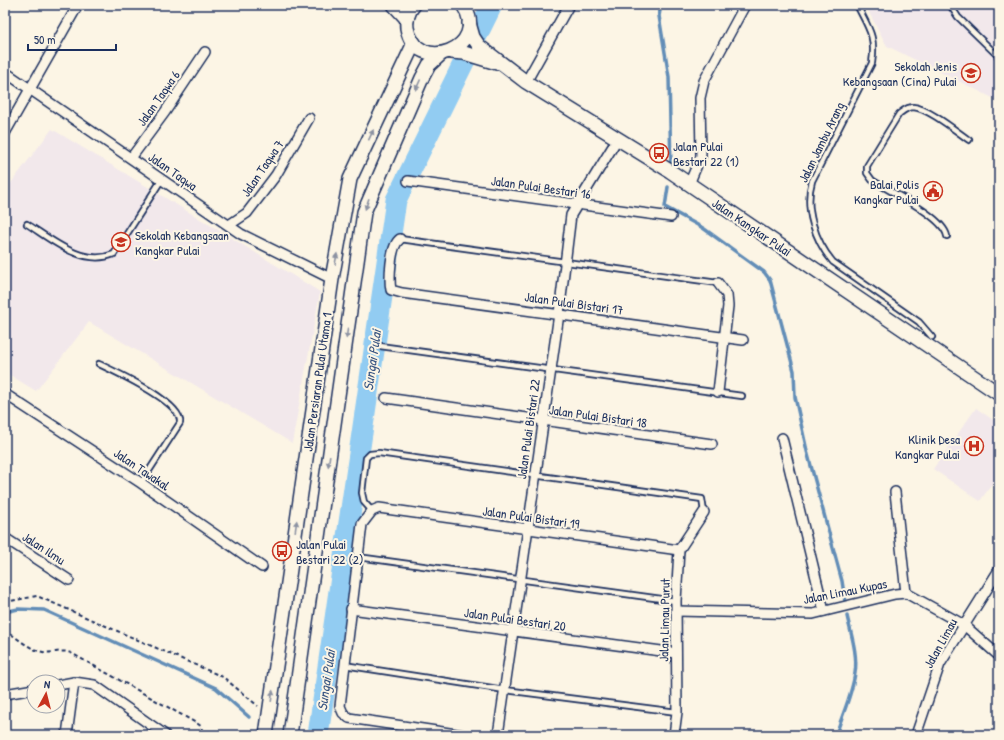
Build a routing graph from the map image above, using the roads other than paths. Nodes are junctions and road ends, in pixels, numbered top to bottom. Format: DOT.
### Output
graph roads {
  1 [pos="78,5"];
  2 [pos="394,5"];
  3 [pos="414,5"];
  4 [pos="464,5"];
  5 [pos="569,5"];
  6 [pos="745,5"];
  7 [pos="857,5"];
  8 [pos="950,5"];
  9 [pos="407,19"];
  10 [pos="469,23"];
  11 [pos="414,43"];
  12 [pos="473,48"];
  13 [pos="205,52"];
  14 [pos="446,53"];
  15 [pos="999,57"];
  16 [pos="5,72"];
  17 [pos="526,82"];
  18 [pos="30,89"];
  19 [pos="309,118"];
  20 [pos="5,133"];
  21 [pos="618,138"];
  22 [pos="969,140"];
  23 [pos="131,158"];
  24 [pos="162,179"];
  25 [pos="408,181"];
  26 [pos="689,184"];
  27 [pos="577,205"];
  28 [pos="671,217"];
  29 [pos="27,224"];
  30 [pos="229,225"];
  31 [pos="947,236"];
  32 [pos="400,239"];
  33 [pos="565,262"];
  34 [pos="332,279"];
  35 [pos="718,283"];
  36 [pos="559,314"];
  37 [pos="726,336"];
  38 [pos="932,337"];
  39 [pos="743,340"];
  40 [pos="380,346"];
  41 [pos="99,364"];
  42 [pos="550,369"];
  43 [pos="718,392"];
  44 [pos="5,394"];
  45 [pos="999,394"];
  46 [pos="742,396"];
  47 [pos="386,398"];
  48 [pos="542,421"];
  49 [pos="782,438"];
  50 [pos="712,444"];
  51 [pos="535,475"];
  52 [pos="141,483"];
  53 [pos="895,492"];
  54 [pos="375,510"];
  55 [pos="704,512"];
  56 [pos="527,529"];
  57 [pos="5,538"];
  58 [pos="679,550"];
  59 [pos="358,557"];
  60 [pos="262,567"];
  61 [pos="999,570"];
  62 [pos="69,580"];
  63 [pos="520,580"];
  64 [pos="906,593"];
  65 [pos="676,601"];
  66 [pos="351,609"];
  67 [pos="676,611"];
  68 [pos="824,611"];
  69 [pos="964,625"];
  70 [pos="513,632"];
  71 [pos="676,654"];
  72 [pos="999,656"];
  73 [pos="344,665"];
  74 [pos="74,682"];
  75 [pos="66,684"];
  76 [pos="26,690"];
  77 [pos="505,690"];
  78 [pos="5,694"];
  79 [pos="677,712"];
  80 [pos="67,735"];
  81 [pos="165,735"];
  82 [pos="266,735"];
  83 [pos="290,735"];
  84 [pos="463,735"];
  85 [pos="498,735"];
  86 [pos="674,735"];
  87 [pos="916,735"];
  1 -- 18 [label="street"];
  2 -- 9 [label="main road"];
  3 -- 9 [label="main road"];
  4 -- 10 [label="main road"];
  5 -- 17 [label="street"];
  6 -- 26 [label="street"];
  7 -- 38 [label="lane, Jalan Jambu Arang"];
  8 -- 15 [label="lane"];
  9 -- 11 [label="main road"];
  10 -- 12 [label="main road"];
  10 -- 14 [label="main road, Jalan Persiaran Pulai Utama 1"];
  11 -- 14 [label="main road, Jalan Kangkar Pulai"];
  34 -- 11 [label="main road, Jalan Persiaran Pulai Utama 1, one-way"];
  12 -- 14 [label="main road, Jalan Kangkar Pulai"];
  12 -- 17 [label="main road, Jalan Kangkar Pulai"];
  13 -- 23 [label="street, Jalan Taqwa 6"];
  14 -- 83 [label="main road, Jalan Persiaran Pulai Utama 1, one-way"];
  16 -- 18 [label="street, Jalan Taqwa"];
  17 -- 21 [label="main road, Jalan Kangkar Pulai"];
  18 -- 20 [label="street"];
  18 -- 23 [label="street, Jalan Taqwa"];
  19 -- 30 [label="street, Jalan Taqwa 7"];
  21 -- 26 [label="main road, Jalan Kangkar Pulai"];
  21 -- 27 [label="street, Jalan Pulai Bistari 22"];
  22 -- 31 [label="lane"];
  23 -- 24 [label="street, Jalan Taqwa"];
  24 -- 29 [label="lane"];
  24 -- 30 [label="street, Jalan Taqwa"];
  25 -- 27 [label="street, Jalan Pulai Bestari 16"];
  26 -- 45 [label="main road, Jalan Kangkar Pulai"];
  27 -- 28 [label="street, Jalan Pulai Bestari 16"];
  27 -- 33 [label="street, Jalan Pulai Bistari 22"];
  30 -- 34 [label="street, Jalan Taqwa"];
  32 -- 33 [label="lane"];
  32 -- 36 [label="street, Jalan Pulai Bistari 17"];
  33 -- 35 [label="lane"];
  33 -- 36 [label="street, Jalan Pulai Bistari 22"];
  82 -- 34 [label="main road, Jalan Persiaran Pulai Utama 1, one-way"];
  35 -- 37 [label="street"];
  36 -- 37 [label="street, Jalan Pulai Bistari 17"];
  36 -- 42 [label="street, Jalan Pulai Bistari 22"];
  37 -- 39 [label="street, Jalan Pulai Bistari 17"];
  37 -- 43 [label="street"];
  40 -- 42 [label="lane"];
  41 -- 52 [label="lane"];
  42 -- 43 [label="lane"];
  42 -- 48 [label="street, Jalan Pulai Bistari 22"];
  43 -- 46 [label="lane"];
  44 -- 52 [label="street, Jalan Tawakal"];
  47 -- 48 [label="street, Jalan Pulai Bistari 18"];
  48 -- 50 [label="street, Jalan Pulai Bistari 18"];
  48 -- 51 [label="street, Jalan Pulai Bistari 22"];
  49 -- 68 [label="street"];
  51 -- 54 [label="lane"];
  51 -- 55 [label="lane"];
  51 -- 56 [label="street, Jalan Pulai Bistari 22"];
  52 -- 60 [label="street, Jalan Tawakal"];
  53 -- 64 [label="street"];
  54 -- 56 [label="street, Jalan Pulai Bistari 19"];
  54 -- 59 [label="street"];
  55 -- 58 [label="street, Jalan Limau Purut"];
  56 -- 58 [label="street, Jalan Pulai Bistari 19"];
  56 -- 63 [label="street, Jalan Pulai Bistari 22"];
  57 -- 62 [label="street, Jalan Ilmu"];
  58 -- 65 [label="street, Jalan Limau Purut"];
  59 -- 63 [label="lane"];
  59 -- 66 [label="street"];
  61 -- 69 [label="street, Jalan Limau"];
  63 -- 65 [label="lane"];
  63 -- 70 [label="street, Jalan Pulai Bistari 22"];
  64 -- 68 [label="street, Jalan Limau Kupas"];
  64 -- 69 [label="street, Jalan Limau Kupas"];
  65 -- 67 [label="street, Jalan Limau Purut"];
  66 -- 70 [label="street, Jalan Pulai Bestari 20"];
  66 -- 73 [label="street"];
  67 -- 68 [label="street, Jalan Limau Kupas"];
  67 -- 71 [label="street, Jalan Limau Purut"];
  69 -- 72 [label="street, Jalan Limau Kupas"];
  69 -- 87 [label="street, Jalan Limau"];
  70 -- 71 [label="street, Jalan Pulai Bestari 20"];
  70 -- 77 [label="street, Jalan Pulai Bistari 22"];
  71 -- 79 [label="street, Jalan Limau Purut"];
  73 -- 77 [label="lane"];
  73 -- 84 [label="street"];
  74 -- 75 [label="street"];
  74 -- 80 [label="street"];
  74 -- 81 [label="street"];
  76 -- 78 [label="street"];
  77 -- 79 [label="lane"];
  77 -- 85 [label="street, Jalan Pulai Bistari 22"];
  79 -- 86 [label="street, Jalan Limau Purut"];
}
